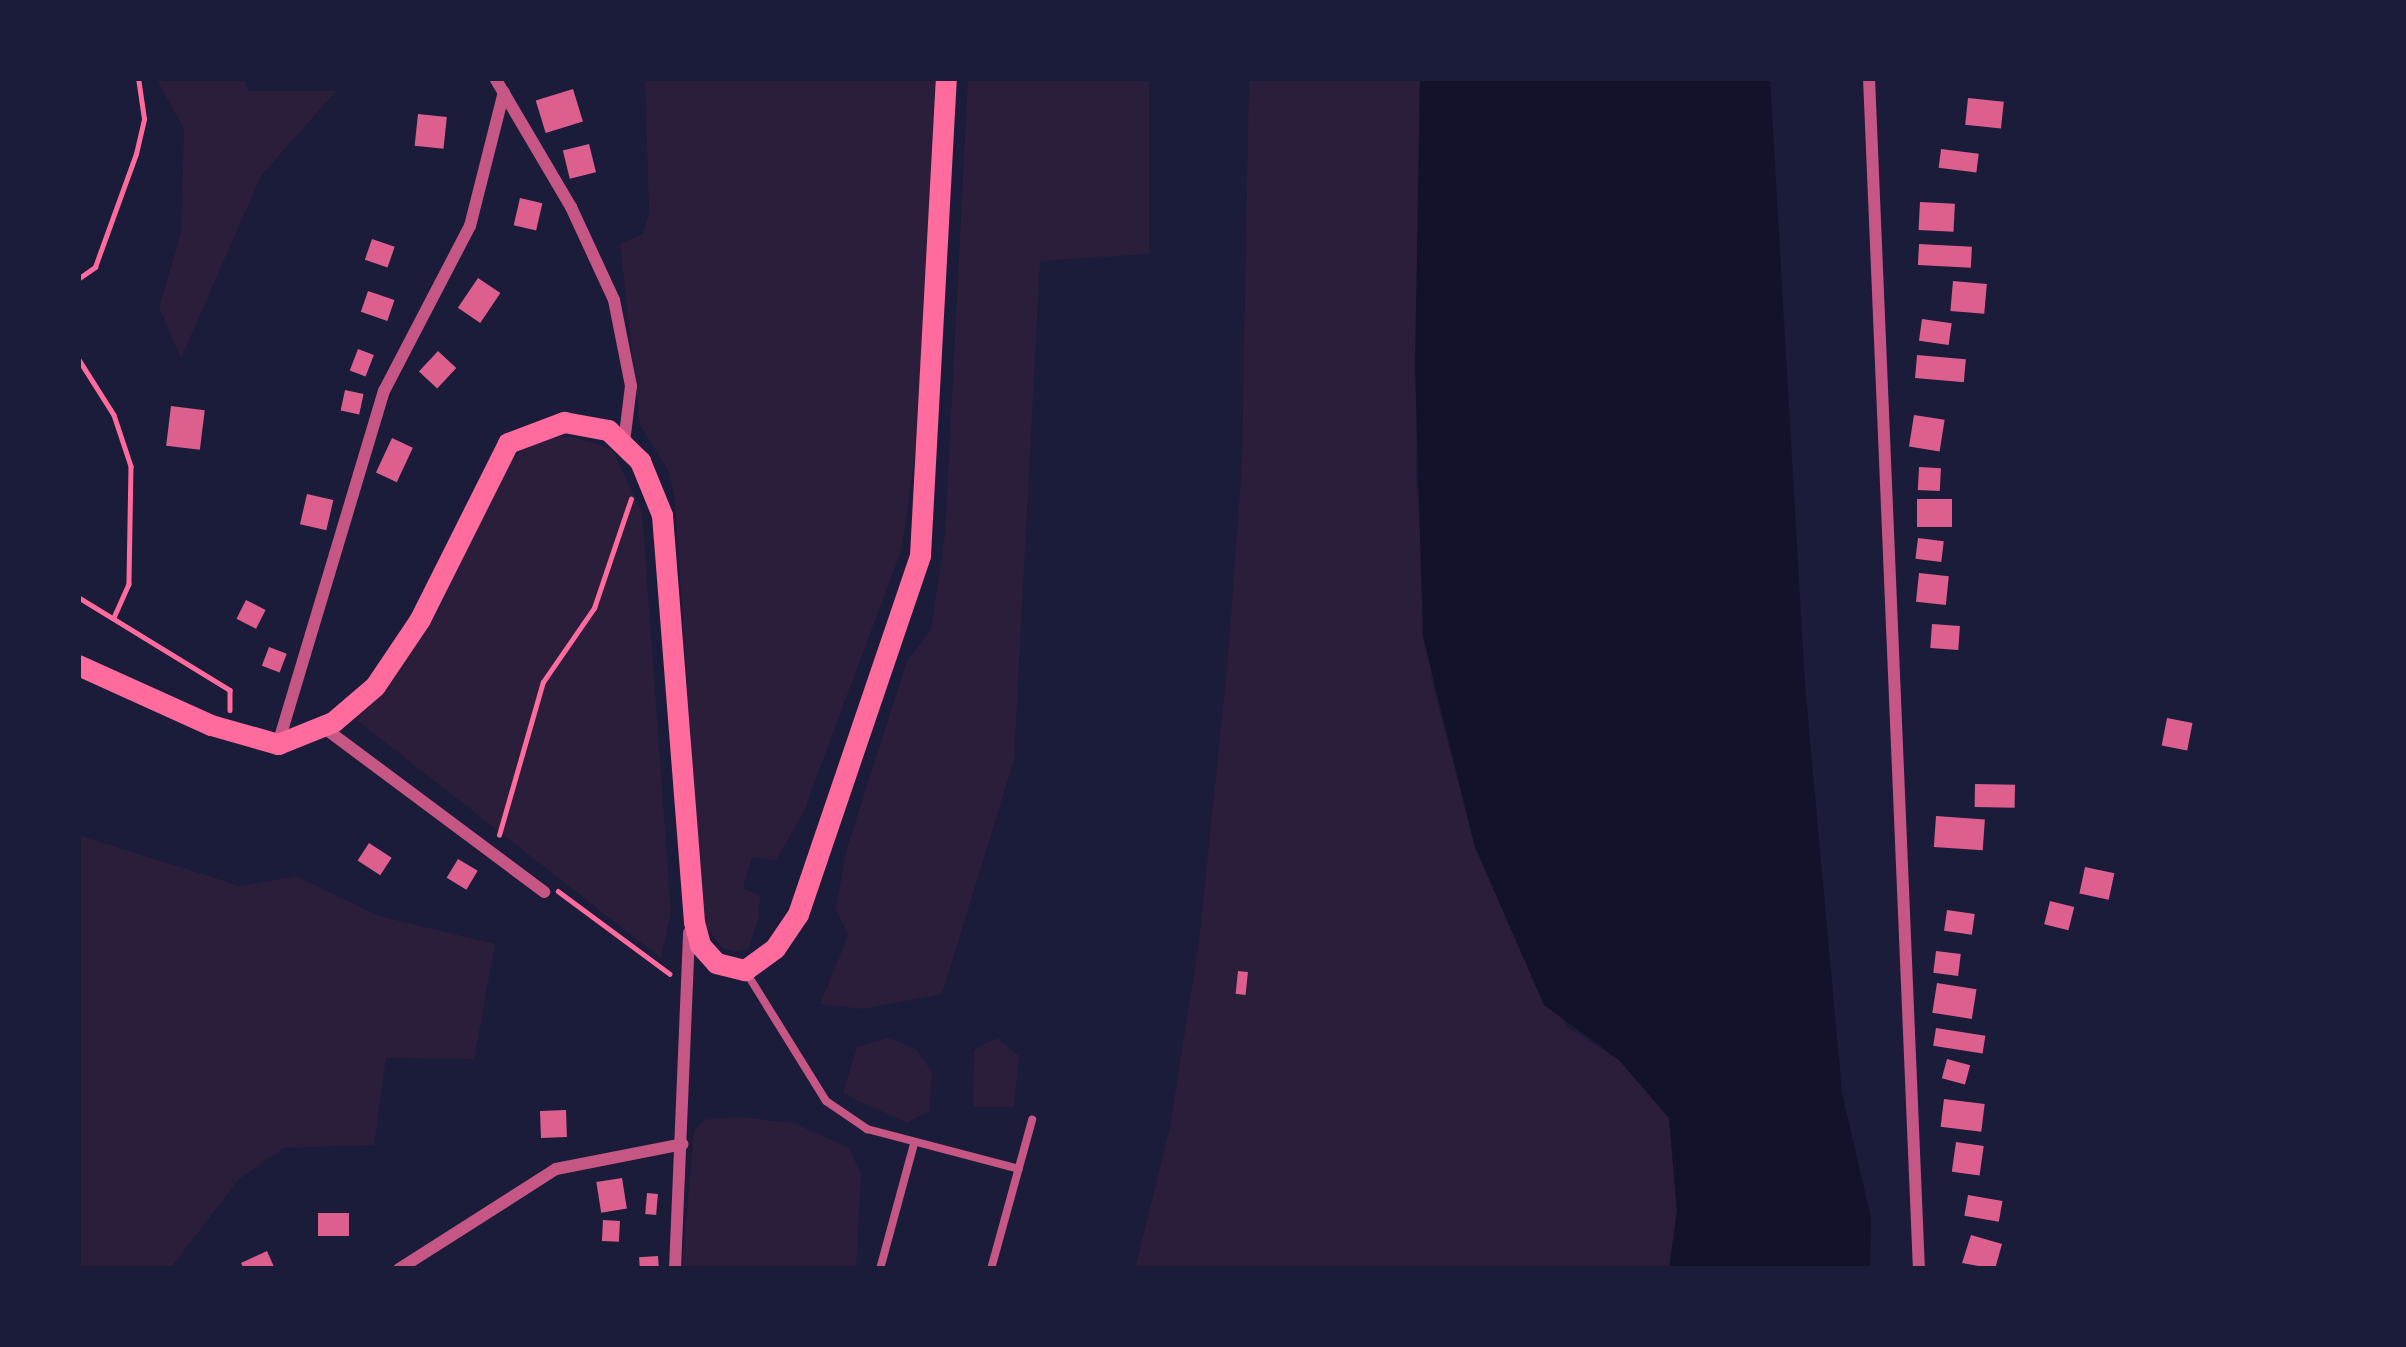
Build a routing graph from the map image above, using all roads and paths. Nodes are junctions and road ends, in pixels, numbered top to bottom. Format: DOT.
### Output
graph roads {
  1 [pos="138,78"];
  2 [pos="495,78"];
  3 [pos="946,78"];
  4 [pos="1869,78"];
  5 [pos="504,92"];
  6 [pos="78,279"];
  7 [pos="78,358"];
  8 [pos="624,442"];
  9 [pos="651,480"];
  10 [pos="78,597"];
  11 [pos="115,617"];
  12 [pos="78,665"];
  13 [pos="230,690"];
  14 [pos="322,726"];
  15 [pos="278,744"];
  16 [pos="495,852"];
  17 [pos="690,889"];
  18 [pos="549,890"];
  19 [pos="745,970"];
  20 [pos="688,987"];
  21 [pos="1032,1120"];
  22 [pos="683,1144"];
  23 [pos="914,1144"];
  24 [pos="1019,1169"];
  25 [pos="399,1269"];
  26 [pos="674,1269"];
  27 [pos="880,1269"];
  28 [pos="991,1269"];
  29 [pos="1918,1269"];
  1 -- 6 [label="path"];
  2 -- 5 [label="street"];
  3 -- 19 [label="main road"];
  4 -- 29 [label="street"];
  5 -- 8 [label="street"];
  5 -- 15 [label="street"];
  7 -- 11 [label="path"];
  8 -- 9 [label="main road"];
  8 -- 14 [label="main road"];
  9 -- 16 [label="path"];
  9 -- 17 [label="main road"];
  10 -- 11 [label="path"];
  11 -- 13 [label="path"];
  12 -- 15 [label="main road"];
  14 -- 15 [label="main road"];
  14 -- 16 [label="street"];
  16 -- 18 [label="street"];
  17 -- 19 [label="main road"];
  17 -- 20 [label="street"];
  18 -- 20 [label="path"];
  19 -- 23 [label="lane"];
  20 -- 22 [label="street"];
  21 -- 24 [label="lane"];
  22 -- 25 [label="street"];
  22 -- 26 [label="street"];
  23 -- 24 [label="lane"];
  23 -- 27 [label="lane"];
  24 -- 28 [label="lane"];
}
